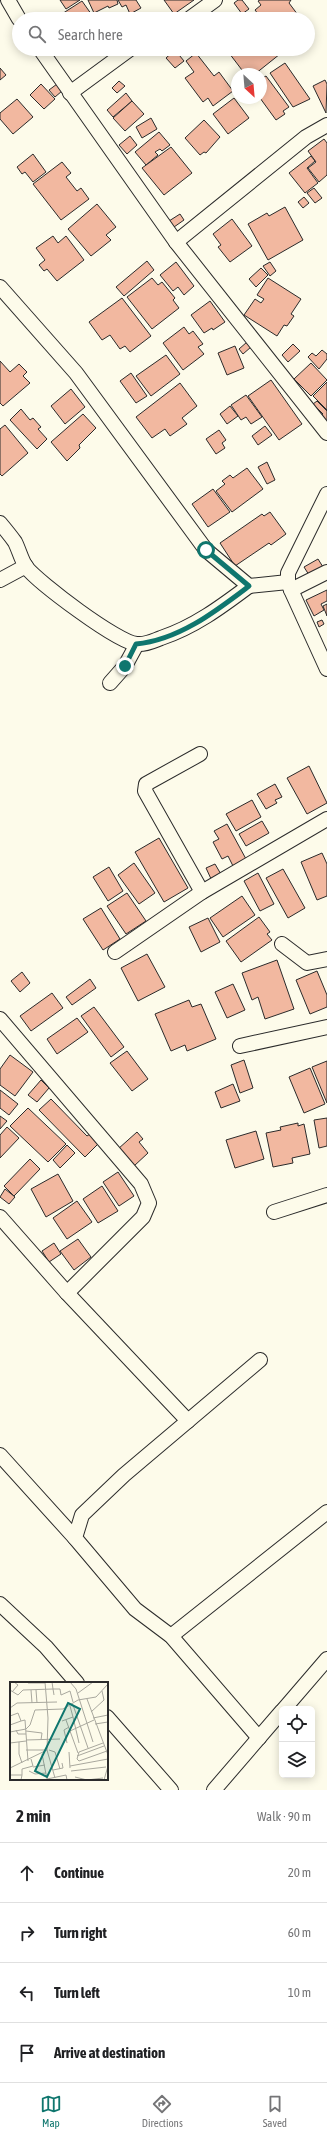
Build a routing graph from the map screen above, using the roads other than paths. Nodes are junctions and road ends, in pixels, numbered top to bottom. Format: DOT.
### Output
graph roads {
  1 [pos="8,0"];
  2 [pos="216,0"];
  3 [pos="16,12"];
  4 [pos="200,12"];
  5 [pos="45,56"];
  6 [pos="120,56"];
  7 [pos="70,93"];
  8 [pos="327,125"];
  9 [pos="176,242"];
  10 [pos="0,287"];
  11 [pos="327,432"];
  12 [pos="327,494"];
  13 [pos="0,523"];
  14 [pos="26,566"];
  15 [pos="327,572"];
  16 [pos="0,580"];
  17 [pos="249,586"];
  18 [pos="290,586"];
  19 [pos="136,644"];
  20 [pos="327,669"];
  21 [pos="110,683"];
  22 [pos="200,754"];
  23 [pos="327,819"];
  24 [pos="202,892"];
  25 [pos="282,944"];
  26 [pos="115,952"];
  27 [pos="327,959"];
  28 [pos="0,1019"];
  29 [pos="327,1027"];
  30 [pos="240,1046"];
  31 [pos="327,1196"];
  32 [pos="274,1212"];
  33 [pos="2,1224"];
  34 [pos="67,1293"];
  35 [pos="260,1360"];
  36 [pos="188,1421"];
  37 [pos="0,1455"];
  38 [pos="327,1512"];
  39 [pos="75,1538"];
  40 [pos="0,1604"];
  41 [pos="171,1636"];
  42 [pos="327,1659"];
  43 [pos="76,1682"];
  44 [pos="287,1706"];
  45 [pos="279,1715"];
  46 [pos="108,1718"];
  47 [pos="259,1738"];
  48 [pos="171,1790"];
  49 [pos="214,1790"];
  1 -- 3 [label="street"];
  2 -- 4 [label="street"];
  5 -- 7 [label="street"];
  6 -- 7 [label="street"];
  7 -- 9 [label="street"];
  8 -- 9 [label="street"];
  9 -- 11 [label="street"];
  10 -- 17 [label="street"];
  12 -- 18 [label="street"];
  13 -- 14 [label="street"];
  14 -- 16 [label="street"];
  14 -- 19 [label="street"];
  15 -- 18 [label="street"];
  17 -- 18 [label="street"];
  17 -- 19 [label="street"];
  18 -- 20 [label="street"];
  19 -- 21 [label="street"];
  22 -- 24 [label="street"];
  23 -- 24 [label="street"];
  24 -- 26 [label="street"];
  25 -- 27 [label="street"];
  28 -- 34 [label="street"];
  29 -- 30 [label="street"];
  31 -- 32 [label="street"];
  33 -- 34 [label="street"];
  34 -- 36 [label="street"];
  35 -- 36 [label="street"];
  36 -- 39 [label="street"];
  37 -- 39 [label="street"];
  38 -- 41 [label="street"];
  39 -- 41 [label="street"];
  40 -- 43 [label="street"];
  41 -- 47 [label="street"];
  42 -- 44 [label="street"];
  45 -- 47 [label="street"];
  46 -- 48 [label="street"];
  47 -- 49 [label="street"];
}
